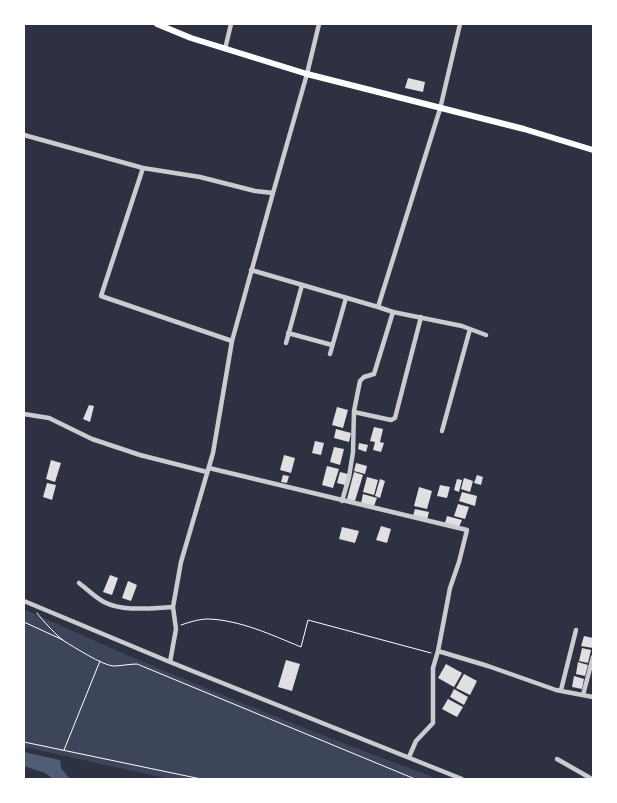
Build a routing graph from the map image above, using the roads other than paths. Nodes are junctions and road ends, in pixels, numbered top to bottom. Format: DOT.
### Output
graph roads {
  1 [pos="157,24"];
  2 [pos="231,24"];
  3 [pos="319,24"];
  4 [pos="460,24"];
  5 [pos="225,49"];
  6 [pos="308,74"];
  7 [pos="440,109"];
  8 [pos="24,135"];
  9 [pos="593,150"];
  10 [pos="143,168"];
  11 [pos="273,193"];
  12 [pos="252,270"];
  13 [pos="302,285"];
  14 [pos="346,298"];
  15 [pos="378,307"];
  16 [pos="393,312"];
  17 [pos="421,317"];
  18 [pos="470,329"];
  19 [pos="288,333"];
  20 [pos="486,335"];
  21 [pos="232,341"];
  22 [pos="286,343"];
  23 [pos="332,345"];
  24 [pos="330,354"];
  25 [pos="354,412"];
  26 [pos="24,414"];
  27 [pos="442,431"];
  28 [pos="208,470"];
  29 [pos="342,501"];
  30 [pos="79,583"];
  31 [pos="24,601"];
  32 [pos="173,607"];
  33 [pos="576,630"];
  34 [pos="438,651"];
  35 [pos="593,657"];
  36 [pos="170,662"];
  37 [pos="561,690"];
  38 [pos="583,695"];
  39 [pos="593,697"];
  40 [pos="409,757"];
  41 [pos="557,758"];
  42 [pos="462,779"];
  43 [pos="592,779"];
  1 -- 5 [label="main road"];
  2 -- 5 [label="street"];
  3 -- 6 [label="street"];
  4 -- 7 [label="street"];
  5 -- 6 [label="main road"];
  6 -- 7 [label="main road"];
  6 -- 11 [label="street"];
  7 -- 9 [label="main road"];
  7 -- 15 [label="street"];
  8 -- 10 [label="street"];
  10 -- 11 [label="street"];
  10 -- 21 [label="street"];
  11 -- 12 [label="street"];
  12 -- 13 [label="street"];
  12 -- 21 [label="street"];
  13 -- 14 [label="street"];
  13 -- 19 [label="street"];
  14 -- 15 [label="street"];
  14 -- 23 [label="street"];
  15 -- 16 [label="street"];
  16 -- 17 [label="street"];
  16 -- 25 [label="street"];
  17 -- 18 [label="street"];
  17 -- 25 [label="street"];
  18 -- 20 [label="street"];
  18 -- 27 [label="street"];
  19 -- 22 [label="street"];
  19 -- 23 [label="street"];
  21 -- 28 [label="street"];
  23 -- 24 [label="street"];
  25 -- 29 [label="street"];
  26 -- 28 [label="street"];
  28 -- 29 [label="street"];
  28 -- 32 [label="street"];
  29 -- 34 [label="street"];
  30 -- 32 [label="street"];
  31 -- 36 [label="street"];
  32 -- 36 [label="street"];
  33 -- 37 [label="street"];
  34 -- 37 [label="street"];
  34 -- 40 [label="street"];
  35 -- 38 [label="street"];
  36 -- 40 [label="street"];
  37 -- 38 [label="street"];
  38 -- 39 [label="street"];
  40 -- 42 [label="street"];
  41 -- 43 [label="street"];
}
